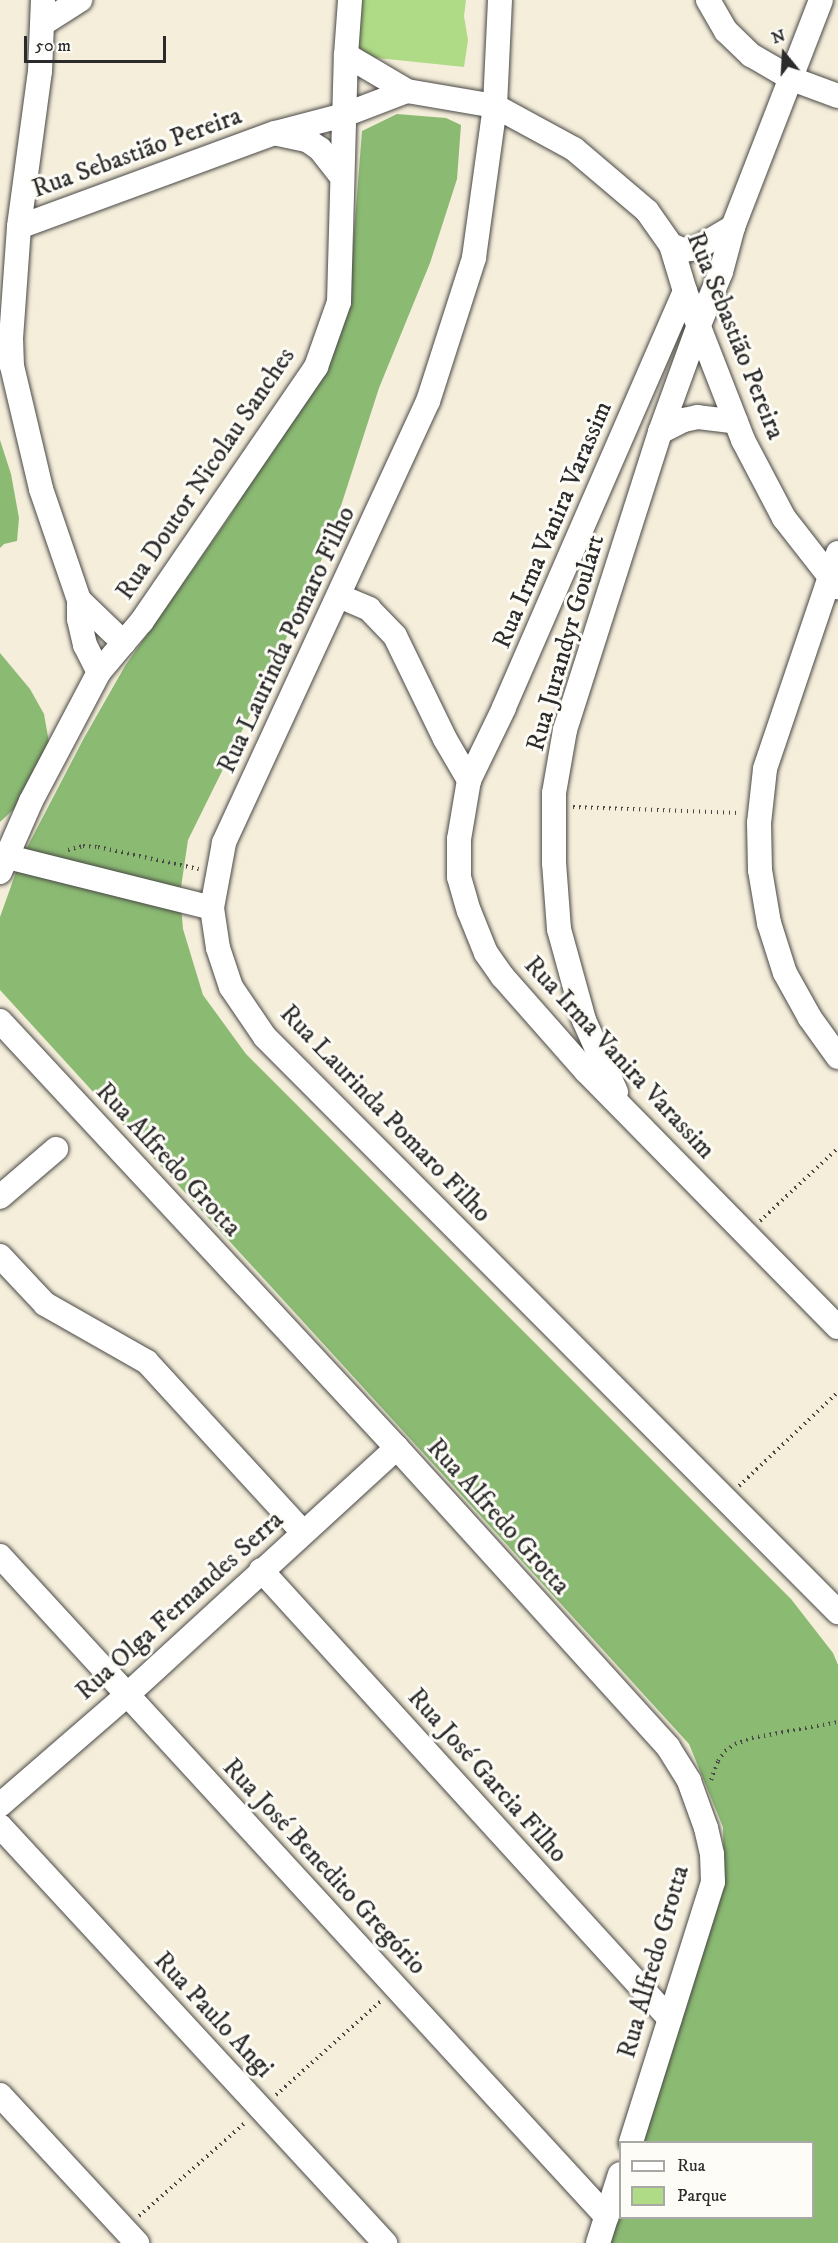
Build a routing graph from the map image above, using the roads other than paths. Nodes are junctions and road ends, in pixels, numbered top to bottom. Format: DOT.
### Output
graph roads {
  1 [pos="80,0"];
  2 [pos="350,0"];
  3 [pos="500,0"];
  4 [pos="708,0"];
  5 [pos="821,0"];
  6 [pos="44,12"];
  7 [pos="346,55"];
  8 [pos="792,79"];
  9 [pos="407,91"];
  10 [pos="838,96"];
  11 [pos="495,106"];
  12 [pos="344,115"];
  13 [pos="275,133"];
  14 [pos="342,177"];
  15 [pos="733,226"];
  16 [pos="19,227"];
  17 [pos="671,246"];
  18 [pos="685,291"];
  19 [pos="699,326"];
  20 [pos="6,338"];
  21 [pos="736,422"];
  22 [pos="660,432"];
  23 [pos="838,554"];
  24 [pos="834,583"];
  25 [pos="339,596"];
  26 [pos="79,600"];
  27 [pos="124,643"];
  28 [pos="99,672"];
  29 [pos="469,780"];
  30 [pos="4,865"];
  31 [pos="212,909"];
  32 [pos="0,1021"];
  33 [pos="838,1057"];
  34 [pos="626,1113"];
  35 [pos="56,1149"];
  36 [pos="0,1197"];
  37 [pos="0,1256"];
  38 [pos="838,1326"];
  39 [pos="397,1448"];
  40 [pos="303,1532"];
  41 [pos="0,1557"];
  42 [pos="261,1570"];
  43 [pos="837,1613"];
  44 [pos="127,1695"];
  45 [pos="0,1806"];
  46 [pos="0,1826"];
  47 [pos="670,2019"];
  48 [pos="0,2095"];
  49 [pos="631,2141"];
  50 [pos="619,2180"];
  51 [pos="607,2217"];
  52 [pos="136,2243"];
  53 [pos="385,2243"];
  54 [pos="598,2243"];
  1 -- 6 [label="street"];
  2 -- 7 [label="street, Rua Doutor Nicolau Sanches"];
  3 -- 11 [label="street, Rua Laurinda Pomaro Filho"];
  4 -- 8 [label="street"];
  5 -- 8 [label="street, Rua Jurandyr Goulart"];
  6 -- 16 [label="street"];
  7 -- 9 [label="street"];
  7 -- 12 [label="street, Rua Doutor Nicolau Sanches"];
  8 -- 10 [label="street"];
  8 -- 15 [label="street, Rua Jurandyr Goulart"];
  9 -- 11 [label="street, Rua Sebastião Pereira"];
  9 -- 12 [label="street, Rua Sebastião Pereira"];
  11 -- 17 [label="street, Rua Sebastião Pereira"];
  11 -- 25 [label="street, Rua Laurinda Pomaro Filho"];
  12 -- 13 [label="street, Rua Sebastião Pereira"];
  12 -- 14 [label="street, Rua Doutor Nicolau Sanches"];
  13 -- 14 [label="street, Rua Sebastião Pereira"];
  13 -- 16 [label="street, Rua Sebastião Pereira"];
  14 -- 27 [label="street, Rua Doutor Nicolau Sanches"];
  15 -- 17 [label="street"];
  15 -- 19 [label="street, Rua Jurandyr Goulart"];
  16 -- 20 [label="street"];
  17 -- 18 [label="street, Rua Sebastião Pereira"];
  18 -- 19 [label="street, Rua Sebastião Pereira"];
  18 -- 29 [label="street, Rua Irma Vanira Varassim"];
  19 -- 21 [label="street, Rua Sebastião Pereira"];
  19 -- 22 [label="street, Rua Jurandyr Goulart"];
  20 -- 26 [label="street"];
  21 -- 22 [label="street"];
  21 -- 24 [label="street, Rua Sebastião Pereira"];
  22 -- 34 [label="street, Rua Jurandyr Goulart"];
  23 -- 24 [label="street"];
  24 -- 33 [label="street"];
  25 -- 29 [label="street"];
  25 -- 31 [label="street, Rua Laurinda Pomaro Filho"];
  26 -- 27 [label="street"];
  26 -- 28 [label="street"];
  27 -- 28 [label="street, Rua Doutor Nicolau Sanches"];
  28 -- 30 [label="street, Rua Doutor Nicolau Sanches"];
  29 -- 34 [label="street, Rua Irma Vanira Varassim"];
  30 -- 31 [label="street"];
  31 -- 43 [label="street, Rua Laurinda Pomaro Filho"];
  32 -- 39 [label="street, Rua Alfredo Grotta"];
  34 -- 38 [label="street, Rua Irma Vanira Varassim"];
  35 -- 36 [label="street"];
  37 -- 40 [label="street"];
  39 -- 40 [label="street, Rua Olga Fernandes Serra"];
  39 -- 47 [label="street, Rua Alfredo Grotta"];
  40 -- 42 [label="street, Rua Olga Fernandes Serra"];
  41 -- 44 [label="street, Rua José Benedito Gregório"];
  42 -- 44 [label="street, Rua Olga Fernandes Serra"];
  42 -- 47 [label="street, Rua José Garcia Filho"];
  44 -- 45 [label="street, Rua Olga Fernandes Serra"];
  44 -- 51 [label="street, Rua José Benedito Gregório"];
  46 -- 53 [label="street, Rua Paulo Angi"];
  47 -- 49 [label="street, Rua Alfredo Grotta"];
  48 -- 52 [label="street"];
  50 -- 51 [label="street"];
  51 -- 54 [label="street"];
}
